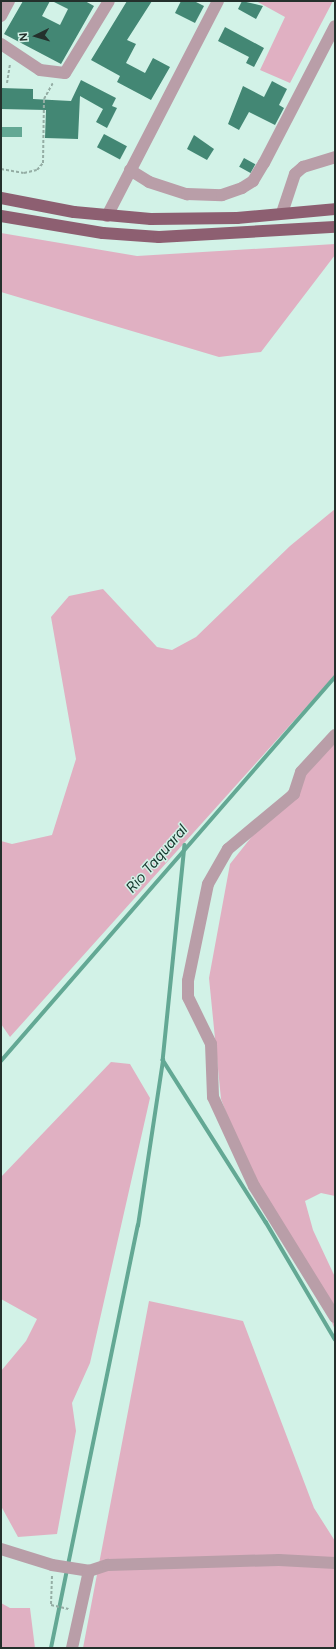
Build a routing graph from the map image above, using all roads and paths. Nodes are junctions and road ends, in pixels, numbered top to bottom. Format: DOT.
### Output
graph roads {
  1 [pos="9,1"];
  2 [pos="109,1"];
  3 [pos="218,1"];
  4 [pos="1,16"];
  5 [pos="335,26"];
  6 [pos="1,44"];
  7 [pos="16,54"];
  8 [pos="58,75"];
  9 [pos="7,83"];
  10 [pos="335,157"];
  11 [pos="1,169"];
  12 [pos="130,170"];
  13 [pos="1,198"];
  14 [pos="335,209"];
  15 [pos="282,213"];
  16 [pos="1,216"];
  17 [pos="107,216"];
  18 [pos="335,227"];
  19 [pos="335,735"];
  20 [pos="335,1317"];
  21 [pos="1,1549"];
  22 [pos="335,1563"];
  23 [pos="52,1565"];
  24 [pos="89,1571"];
  25 [pos="80,1611"];
  26 [pos="72,1648"];
  1 -- 4 [label="street"];
  2 -- 8 [label="street"];
  3 -- 12 [label="street"];
  5 -- 12 [label="street"];
  6 -- 7 [label="street"];
  7 -- 8 [label="street"];
  7 -- 9 [label="path"];
  8 -- 11 [label="path"];
  10 -- 15 [label="street"];
  12 -- 17 [label="street"];
  13 -- 17 [label="main road"];
  14 -- 15 [label="main road"];
  15 -- 17 [label="main road"];
  16 -- 18 [label="main road"];
  19 -- 20 [label="street"];
  21 -- 23 [label="street"];
  22 -- 24 [label="street"];
  23 -- 24 [label="street"];
  23 -- 25 [label="path"];
  24 -- 25 [label="street"];
  25 -- 26 [label="street"];
}
